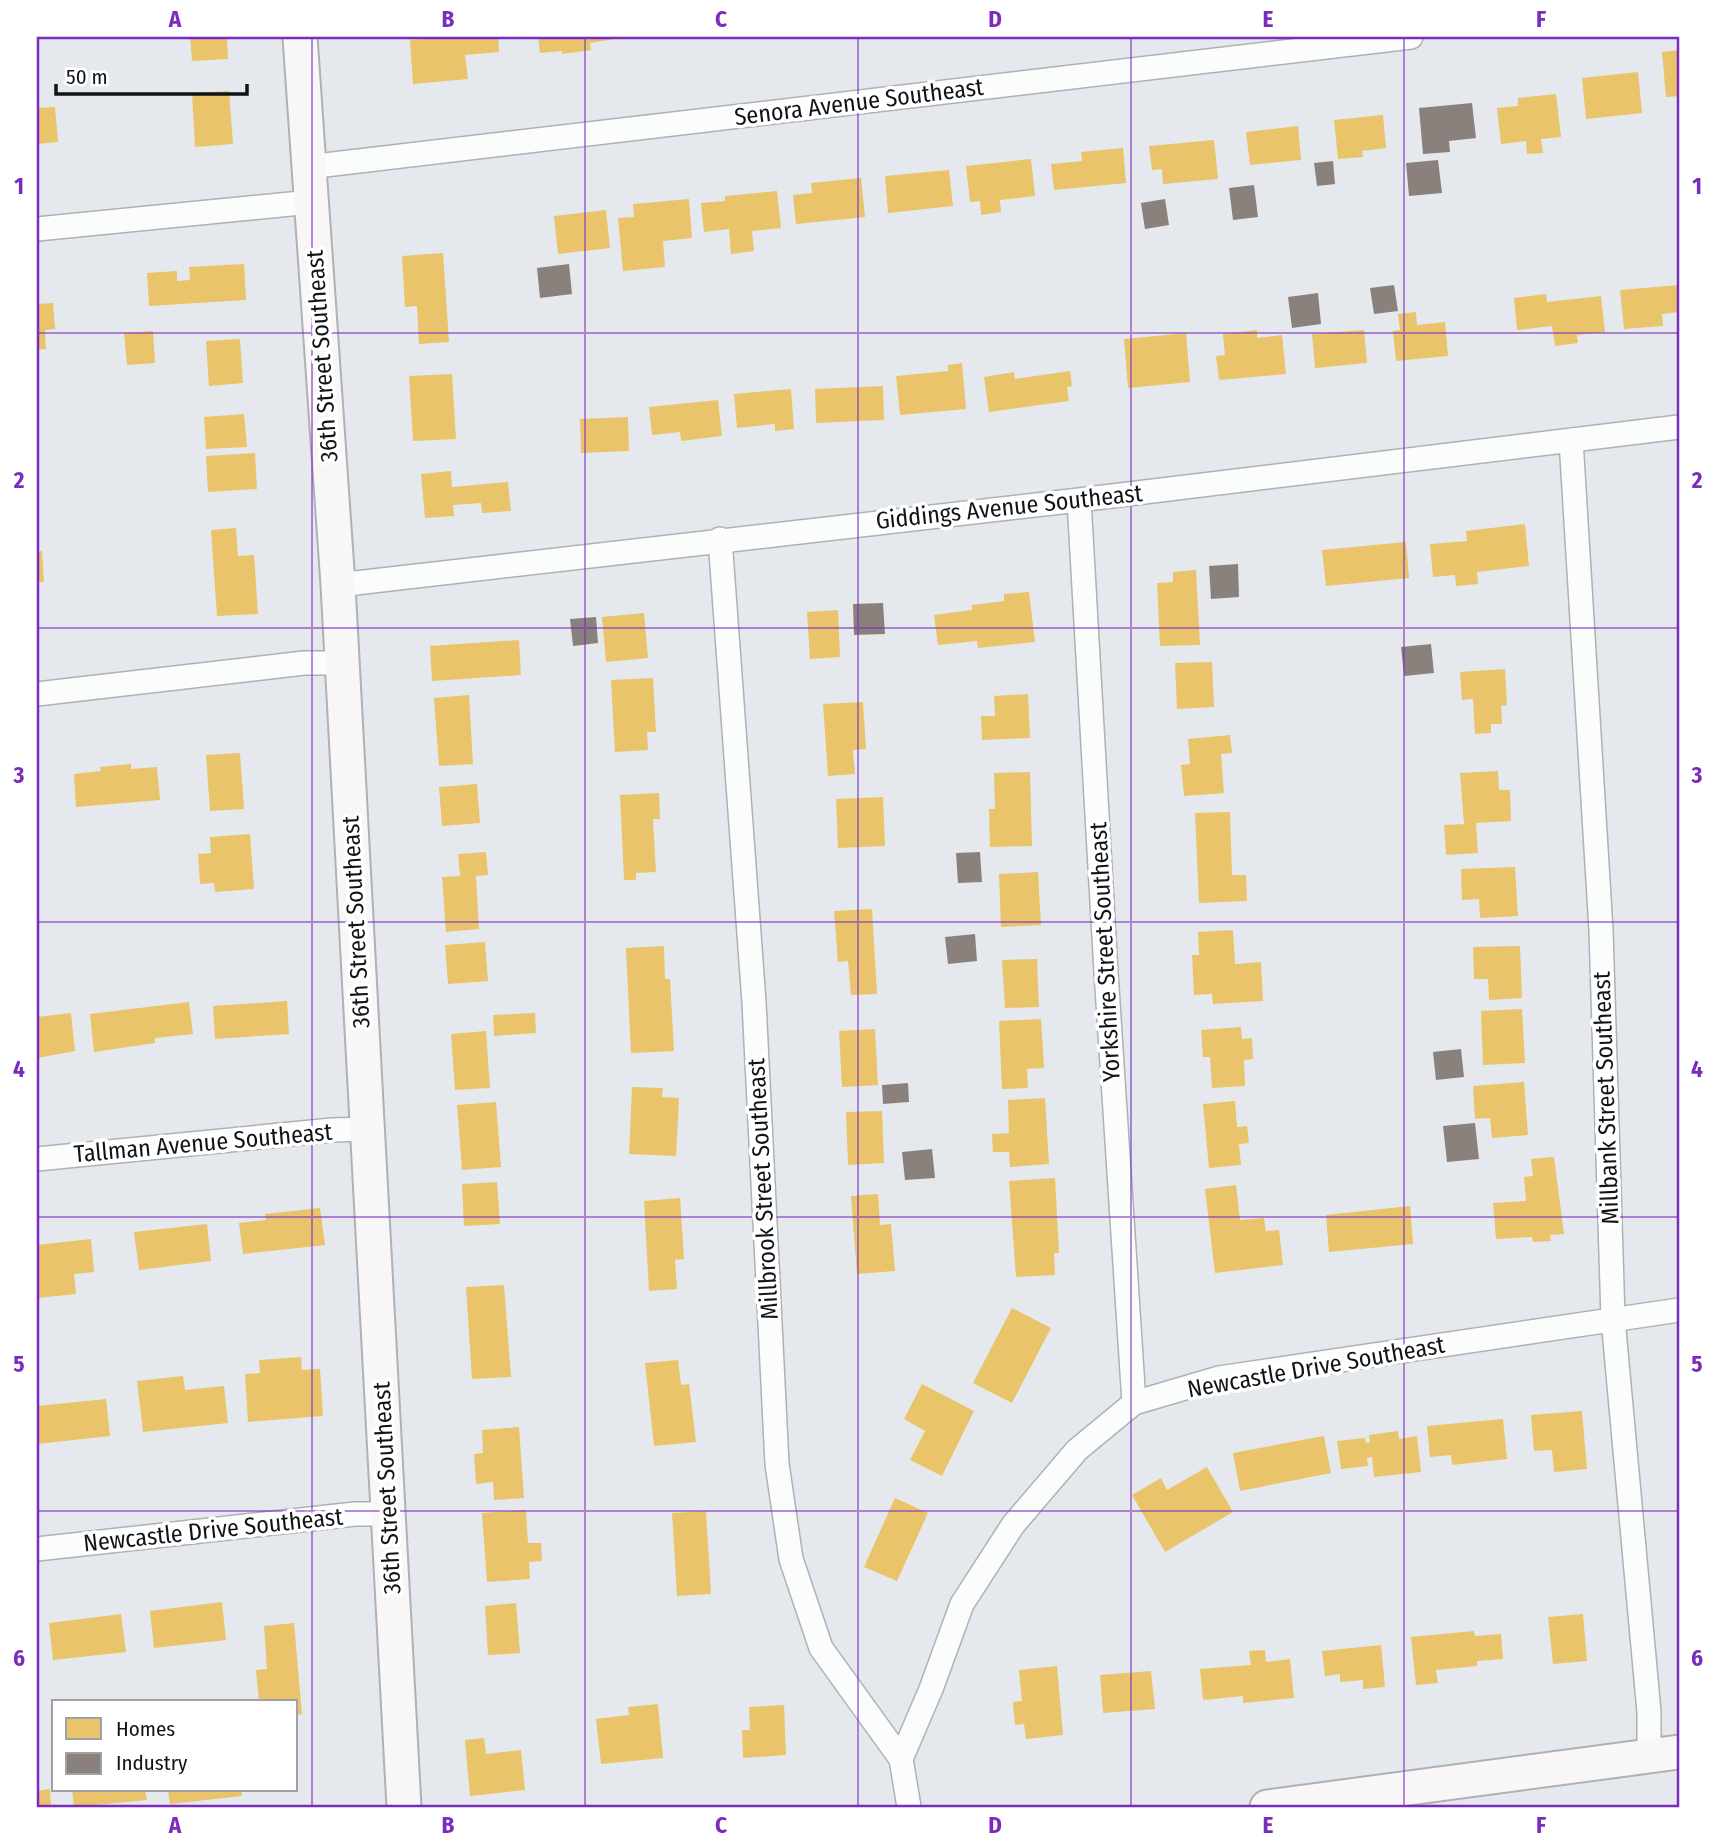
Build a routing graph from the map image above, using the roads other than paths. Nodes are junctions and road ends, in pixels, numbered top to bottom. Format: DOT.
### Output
graph roads {
  1 [pos="300,37"];
  2 [pos="1411,37"];
  3 [pos="308,167"];
  4 [pos="311,202"];
  5 [pos="37,229"];
  6 [pos="1679,427"];
  7 [pos="1571,440"];
  8 [pos="1079,500"];
  9 [pos="720,540"];
  10 [pos="338,584"];
  11 [pos="340,663"];
  12 [pos="37,694"];
  13 [pos="369,1129"];
  14 [pos="37,1159"];
  15 [pos="1679,1310"];
  16 [pos="1613,1319"];
  17 [pos="1134,1403"];
  18 [pos="388,1514"];
  19 [pos="37,1549"];
  20 [pos="1664,1753"];
  21 [pos="901,1759"];
  22 [pos="404,1807"];
  23 [pos="909,1807"];
  24 [pos="1267,1807"];
  1 -- 3 [label="street, 36th Street Southeast"];
  2 -- 3 [label="street, Senora Avenue Southeast"];
  3 -- 4 [label="street, 36th Street Southeast"];
  4 -- 5 [label="street"];
  4 -- 10 [label="street, 36th Street Southeast"];
  6 -- 7 [label="street, Giddings Avenue Southeast"];
  7 -- 8 [label="street, Giddings Avenue Southeast"];
  7 -- 16 [label="street, Millbank Street Southeast"];
  8 -- 9 [label="street, Giddings Avenue Southeast"];
  8 -- 17 [label="street, Yorkshire Street Southeast"];
  9 -- 10 [label="street, Giddings Avenue Southeast"];
  9 -- 21 [label="street, Millbrook Street Southeast"];
  10 -- 11 [label="street, 36th Street Southeast"];
  11 -- 12 [label="street"];
  11 -- 13 [label="street, 36th Street Southeast"];
  13 -- 14 [label="street, Tallman Avenue Southeast"];
  13 -- 18 [label="street, 36th Street Southeast"];
  15 -- 16 [label="street, Newcastle Drive Southeast"];
  16 -- 17 [label="street, Newcastle Drive Southeast"];
  16 -- 20 [label="street, Millbank Street Southeast"];
  17 -- 21 [label="street, Newcastle Drive Southeast"];
  18 -- 19 [label="street, Newcastle Drive Southeast"];
  18 -- 22 [label="street, 36th Street Southeast"];
  20 -- 24 [label="street"];
  21 -- 23 [label="street, Millbrook Street Southeast"];
}
